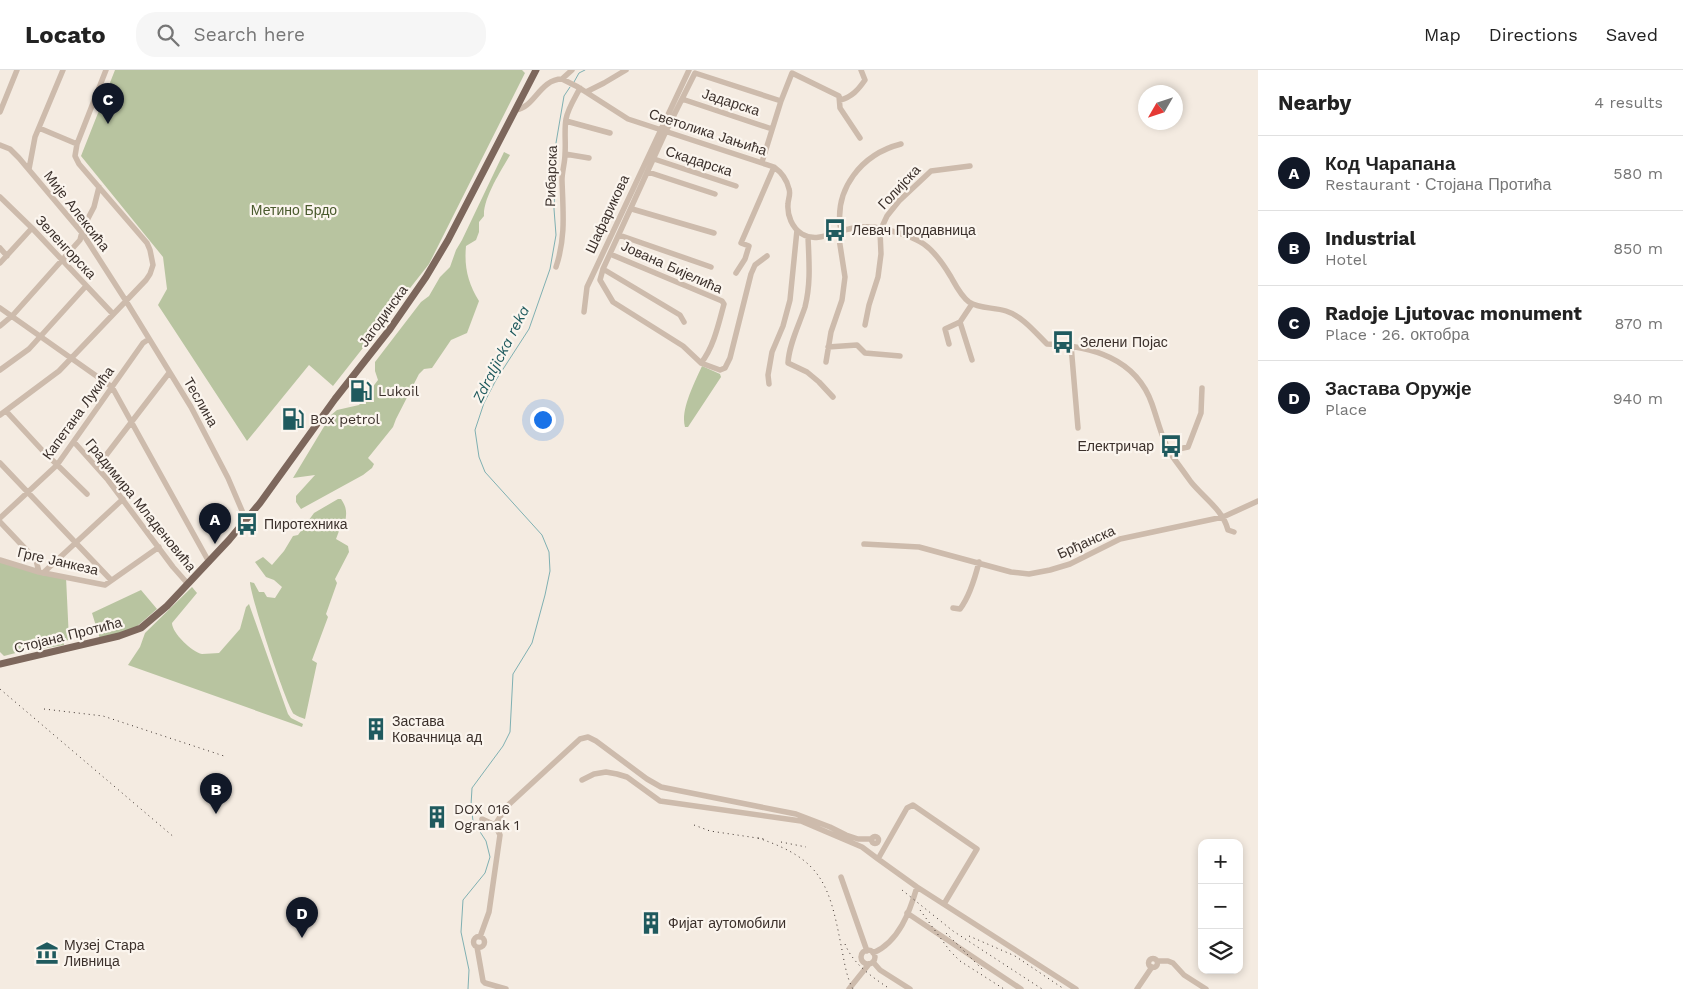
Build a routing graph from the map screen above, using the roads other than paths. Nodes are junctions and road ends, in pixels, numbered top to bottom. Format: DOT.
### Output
graph roads {
  1 [pos="17,70"];
  2 [pos="63,70"];
  3 [pos="106,70"];
  4 [pos="536,70"];
  5 [pos="572,70"];
  6 [pos="626,70"];
  7 [pos="689,70"];
  8 [pos="861,70"];
  9 [pos="562,79"];
  10 [pos="596,87"];
  11 [pos="581,89"];
  12 [pos="595,99"];
  13 [pos="682,99"];
  14 [pos="840,100"];
  15 [pos="781,101"];
  16 [pos="516,110"];
  17 [pos="0,112"];
  18 [pos="566,121"];
  19 [pos="39,128"];
  20 [pos="772,129"];
  21 [pos="663,130"];
  22 [pos="610,133"];
  23 [pos="860,138"];
  24 [pos="78,144"];
  25 [pos="901,144"];
  26 [pos="0,145"];
  27 [pos="565,154"];
  28 [pos="589,158"];
  29 [pos="654,159"];
  30 [pos="762,162"];
  31 [pos="970,166"];
  32 [pos="774,167"];
  33 [pos="29,169"];
  34 [pos="648,172"];
  35 [pos="736,186"];
  36 [pos="99,187"];
  37 [pos="715,194"];
  38 [pos="0,197"];
  39 [pos="632,209"];
  40 [pos="32,228"];
  41 [pos="880,228"];
  42 [pos="797,230"];
  43 [pos="840,232"];
  44 [pos="714,233"];
  45 [pos="619,235"];
  46 [pos="81,237"];
  47 [pos="808,237"];
  48 [pos="0,248"];
  49 [pos="610,254"];
  50 [pos="7,256"];
  51 [pos="767,256"];
  52 [pos="61,260"];
  53 [pos="0,263"];
  54 [pos="711,267"];
  55 [pos="556,268"];
  56 [pos="603,269"];
  57 [pos="736,273"];
  58 [pos="86,286"];
  59 [pos="126,302"];
  60 [pos="972,304"];
  61 [pos="0,308"];
  62 [pos="584,312"];
  63 [pos="113,314"];
  64 [pos="12,316"];
  65 [pos="684,322"];
  66 [pos="960,322"];
  67 [pos="865,325"];
  68 [pos="0,326"];
  69 [pos="42,335"];
  70 [pos="149,339"];
  71 [pos="948,344"];
  72 [pos="1071,345"];
  73 [pos="828,347"];
  74 [pos="900,356"];
  75 [pos="72,357"];
  76 [pos="972,360"];
  77 [pos="826,362"];
  78 [pos="701,363"];
  79 [pos="0,370"];
  80 [pos="170,373"];
  81 [pos="769,384"];
  82 [pos="112,386"];
  83 [pos="1202,388"];
  84 [pos="833,397"];
  85 [pos="6,411"];
  86 [pos="0,416"];
  87 [pos="132,421"];
  88 [pos="1078,428"];
  89 [pos="74,442"];
  90 [pos="1169,451"];
  91 [pos="0,463"];
  92 [pos="57,465"];
  93 [pos="97,466"];
  94 [pos="28,492"];
  95 [pos="87,494"];
  96 [pos="123,499"];
  97 [pos="1258,502"];
  98 [pos="1223,517"];
  99 [pos="0,518"];
  100 [pos="246,520"];
  101 [pos="0,522"];
  102 [pos="1234,532"];
  103 [pos="75,543"];
  104 [pos="864,544"];
  105 [pos="159,548"];
  106 [pos="0,560"];
  107 [pos="209,562"];
  108 [pos="979,562"];
  109 [pos="41,572"];
  110 [pos="111,580"];
  111 [pos="188,584"];
  112 [pos="952,608"];
  113 [pos="0,664"];
  114 [pos="582,780"];
  115 [pos="482,819"];
  116 [pos="495,825"];
  117 [pos="872,839"];
  118 [pos="878,859"];
  119 [pos="841,877"];
  120 [pos="917,886"];
  121 [pos="944,904"];
  122 [pos="907,913"];
  123 [pos="870,952"];
  124 [pos="871,963"];
  125 [pos="483,981"];
  126 [pos="483,989"];
  127 [pos="506,989"];
  128 [pos="850,989"];
  129 [pos="910,989"];
  130 [pos="1021,989"];
  131 [pos="1076,989"];
  132 [pos="1137,989"];
  133 [pos="1206,989"];
  1 -- 17 [label="street"];
  2 -- 19 [label="street"];
  3 -- 24 [label="street"];
  4 -- 16 [label="main road, Јагодинска"];
  5 -- 9 [label="street"];
  6 -- 10 [label="street"];
  7 -- 21 [label="street"];
  8 -- 14 [label="street"];
  9 -- 11 [label="street, Светолика Јањића"];
  9 -- 16 [label="street"];
  10 -- 11 [label="street"];
  10 -- 12 [label="street"];
  11 -- 12 [label="street, Светолика Јањића"];
  11 -- 18 [label="street, Рибарска"];
  12 -- 21 [label="street, Светолика Јањића"];
  13 -- 15 [label="street"];
  13 -- 20 [label="street, Јадарска"];
  13 -- 21 [label="street"];
  14 -- 15 [label="street"];
  14 -- 23 [label="street"];
  15 -- 20 [label="street"];
  16 -- 100 [label="main road, Јагодинска"];
  18 -- 22 [label="street"];
  18 -- 27 [label="street, Рибарска"];
  19 -- 24 [label="street"];
  19 -- 33 [label="street"];
  20 -- 30 [label="street"];
  21 -- 29 [label="street"];
  21 -- 30 [label="street, Светолика Јањића"];
  21 -- 62 [label="street, Шафарикова"];
  24 -- 36 [label="street"];
  25 -- 43 [label="street"];
  26 -- 33 [label="street, Мије Алексића"];
  27 -- 28 [label="street"];
  27 -- 55 [label="street, Рибарска"];
  29 -- 34 [label="street"];
  29 -- 35 [label="street, Скадарска"];
  30 -- 32 [label="street, Светолика Јањића"];
  31 -- 41 [label="street, Голијска"];
  32 -- 42 [label="street, Светолика Јањића"];
  32 -- 57 [label="street"];
  33 -- 46 [label="street, Мије Алексића"];
  34 -- 37 [label="street"];
  34 -- 39 [label="street"];
  36 -- 46 [label="street"];
  36 -- 59 [label="street"];
  38 -- 40 [label="street, Зеленгорска"];
  39 -- 44 [label="street"];
  39 -- 45 [label="street"];
  40 -- 50 [label="street"];
  40 -- 52 [label="street, Зеленгорска"];
  41 -- 43 [label="street"];
  41 -- 60 [label="street"];
  41 -- 67 [label="street"];
  42 -- 47 [label="street"];
  42 -- 81 [label="street"];
  43 -- 47 [label="street"];
  43 -- 73 [label="street"];
  45 -- 49 [label="street"];
  45 -- 54 [label="street"];
  46 -- 52 [label="street"];
  46 -- 59 [label="street, Мије Алексића"];
  47 -- 84 [label="street"];
  48 -- 50 [label="street"];
  49 -- 56 [label="street"];
  49 -- 78 [label="street, Јована Бијелића"];
  50 -- 53 [label="street"];
  51 -- 78 [label="street"];
  52 -- 58 [label="street, Зеленгорска"];
  52 -- 64 [label="street"];
  56 -- 65 [label="street"];
  56 -- 78 [label="street"];
  58 -- 63 [label="street, Зеленгорска"];
  58 -- 69 [label="street"];
  59 -- 63 [label="street"];
  59 -- 70 [label="street, Теслина"];
  60 -- 66 [label="street"];
  60 -- 72 [label="street"];
  61 -- 64 [label="street"];
  63 -- 75 [label="street"];
  64 -- 68 [label="street"];
  64 -- 69 [label="street"];
  66 -- 71 [label="street"];
  66 -- 76 [label="street"];
  69 -- 75 [label="street"];
  69 -- 79 [label="street"];
  70 -- 80 [label="street, Теслина"];
  70 -- 82 [label="street, Капетана Лукића"];
  72 -- 88 [label="street"];
  72 -- 90 [label="street"];
  73 -- 74 [label="street"];
  73 -- 77 [label="street"];
  75 -- 82 [label="street"];
  75 -- 85 [label="street"];
  80 -- 87 [label="street"];
  80 -- 100 [label="street, Теслина"];
  82 -- 87 [label="street"];
  82 -- 89 [label="street, Капетана Лукића"];
  83 -- 90 [label="street"];
  85 -- 86 [label="street"];
  85 -- 92 [label="street"];
  87 -- 93 [label="street"];
  87 -- 107 [label="street"];
  89 -- 92 [label="street, Капетана Лукића"];
  89 -- 93 [label="street, Градимира Младеновића"];
  90 -- 98 [label="street"];
  91 -- 94 [label="street"];
  92 -- 94 [label="street, Капетана Лукића"];
  92 -- 95 [label="street"];
  93 -- 96 [label="street, Градимира Младеновића"];
  94 -- 99 [label="street, Капетана Лукића"];
  94 -- 103 [label="street"];
  96 -- 103 [label="street"];
  96 -- 105 [label="street, Градимира Младеновића"];
  97 -- 98 [label="street, Брђанска"];
  98 -- 102 [label="street"];
  98 -- 108 [label="street, Брђанска"];
  100 -- 107 [label="main road, Стојана Протића"];
  101 -- 109 [label="street"];
  103 -- 109 [label="street"];
  103 -- 110 [label="street"];
  104 -- 108 [label="street, Брђанска"];
  105 -- 110 [label="street, Грге Јанкеза"];
  105 -- 111 [label="street, Градимира Младеновића"];
  106 -- 109 [label="street, Грге Јанкеза"];
  107 -- 111 [label="main road, Стојана Протића"];
  108 -- 112 [label="street"];
  109 -- 110 [label="street, Грге Јанкеза"];
  111 -- 113 [label="main road, Стојана Протића"];
  114 -- 118 [label="street"];
  115 -- 116 [label="street"];
  116 -- 117 [label="street"];
  116 -- 125 [label="street"];
  118 -- 120 [label="street"];
  118 -- 121 [label="street"];
  119 -- 123 [label="street"];
  120 -- 121 [label="street"];
  120 -- 122 [label="street"];
  121 -- 131 [label="street"];
  122 -- 123 [label="street"];
  122 -- 130 [label="street"];
  123 -- 124 [label="street"];
  123 -- 124 [label="street"];
  124 -- 128 [label="street"];
  124 -- 129 [label="street"];
  125 -- 126 [label="street"];
  125 -- 127 [label="street"];
  132 -- 133 [label="street"];
}
